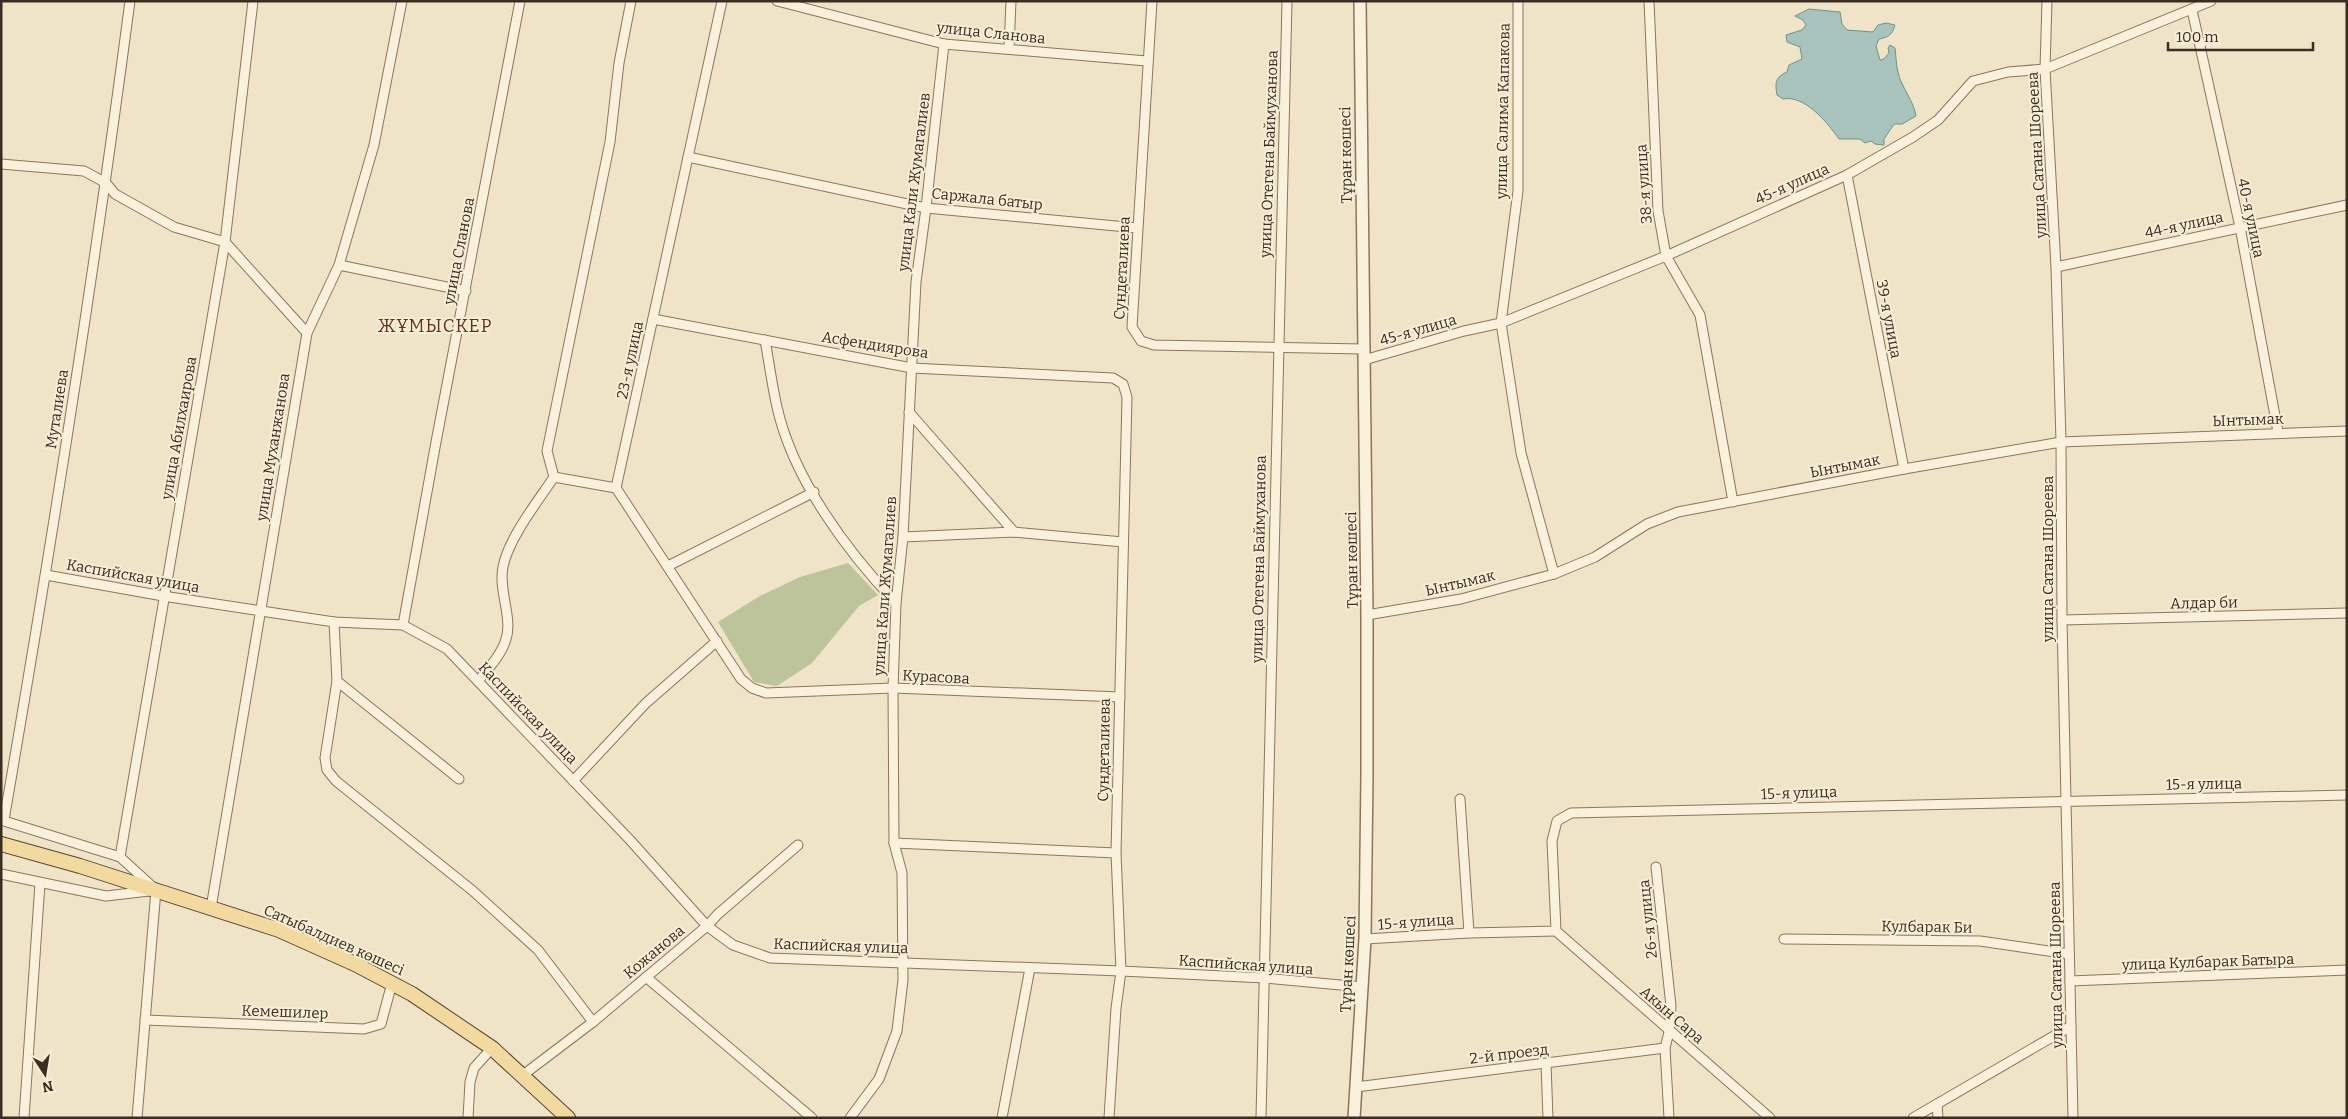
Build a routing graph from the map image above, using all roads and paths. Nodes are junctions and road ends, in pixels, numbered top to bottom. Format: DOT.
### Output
graph roads {
  1 [pos="130,1"];
  2 [pos="253,1"];
  3 [pos="402,1"];
  4 [pos="520,1"];
  5 [pos="631,1"];
  6 [pos="722,1"];
  7 [pos="777,1"];
  8 [pos="1011,1"];
  9 [pos="1152,1"];
  10 [pos="1287,1"];
  11 [pos="1360,1"];
  12 [pos="1518,1"];
  13 [pos="1650,1"];
  14 [pos="2047,1"];
  15 [pos="2211,1"];
  16 [pos="2192,10"];
  17 [pos="944,44"];
  18 [pos="1009,49"];
  19 [pos="1147,61"];
  20 [pos="2046,69"];
  21 [pos="688,157"];
  22 [pos="1,164"];
  23 [pos="1847,175"];
  24 [pos="106,183"];
  25 [pos="2347,204"];
  26 [pos="926,208"];
  27 [pos="2240,227"];
  28 [pos="1138,228"];
  29 [pos="225,242"];
  30 [pos="1666,256"];
  31 [pos="339,265"];
  32 [pos="2056,266"];
  33 [pos="466,291"];
  34 [pos="653,319"];
  35 [pos="1501,323"];
  36 [pos="307,333"];
  37 [pos="765,340"];
  38 [pos="1277,348"];
  39 [pos="1363,355"];
  40 [pos="912,368"];
  41 [pos="1123,384"];
  42 [pos="909,412"];
  43 [pos="2347,431"];
  44 [pos="2278,432"];
  45 [pos="2061,442"];
  46 [pos="1904,469"];
  47 [pos="554,477"];
  48 [pos="616,488"];
  49 [pos="814,492"];
  50 [pos="1733,502"];
  51 [pos="1014,532"];
  52 [pos="903,537"];
  53 [pos="1124,542"];
  54 [pos="668,566"];
  55 [pos="1554,574"];
  56 [pos="46,575"];
  57 [pos="163,596"];
  58 [pos="896,603"];
  59 [pos="262,610"];
  60 [pos="2347,613"];
  61 [pos="1368,614"];
  62 [pos="2062,620"];
  63 [pos="334,622"];
  64 [pos="404,625"];
  65 [pos="716,641"];
  66 [pos="338,681"];
  67 [pos="478,681"];
  68 [pos="893,688"];
  69 [pos="1120,696"];
  70 [pos="459,779"];
  71 [pos="573,781"];
  72 [pos="2347,795"];
  73 [pos="1460,799"];
  74 [pos="2066,800"];
  75 [pos="3,820"];
  76 [pos="894,843"];
  77 [pos="1,844"];
  78 [pos="798,845"];
  79 [pos="1116,853"];
  80 [pos="120,857"];
  81 [pos="1656,867"];
  82 [pos="1,874"];
  83 [pos="40,884"];
  84 [pos="156,890"];
  85 [pos="212,908"];
  86 [pos="707,926"];
  87 [pos="1556,931"];
  88 [pos="1469,933"];
  89 [pos="1365,939"];
  90 [pos="1784,939"];
  91 [pos="2069,954"];
  92 [pos="902,962"];
  93 [pos="1030,968"];
  94 [pos="2347,970"];
  95 [pos="1120,971"];
  96 [pos="646,977"];
  97 [pos="1264,978"];
  98 [pos="2070,981"];
  99 [pos="392,983"];
  100 [pos="1362,987"];
  101 [pos="144,1020"];
  102 [pos="593,1022"];
  103 [pos="2071,1026"];
  104 [pos="1670,1032"];
  105 [pos="492,1048"];
  106 [pos="1665,1048"];
  107 [pos="1546,1064"];
  108 [pos="523,1075"];
  109 [pos="1356,1087"];
  110 [pos="1937,1104"];
  111 [pos="24,1118"];
  112 [pos="137,1118"];
  113 [pos="468,1118"];
  114 [pos="568,1118"];
  115 [pos="812,1118"];
  116 [pos="850,1118"];
  117 [pos="1002,1118"];
  118 [pos="1109,1118"];
  119 [pos="1261,1118"];
  120 [pos="1354,1118"];
  121 [pos="1548,1118"];
  122 [pos="1669,1118"];
  123 [pos="1770,1118"];
  124 [pos="1913,1118"];
  125 [pos="1938,1118"];
  126 [pos="2073,1118"];
  1 -- 24 [label="street, Муталиева"];
  2 -- 29 [label="street, улица Абилхаирова"];
  3 -- 31 [label="street, улица Муханжанова"];
  4 -- 33 [label="street, улица Сланова"];
  5 -- 47 [label="street"];
  6 -- 21 [label="street, 23-я улица"];
  7 -- 17 [label="street, улица Сланова"];
  8 -- 18 [label="street"];
  9 -- 19 [label="street, Сундеталиева"];
  10 -- 38 [label="street, улица Отегена Баймуханова"];
  11 -- 39 [label="street, Тұран көшесі"];
  12 -- 35 [label="street, улица Салима Капакова"];
  13 -- 30 [label="street, 38-я улица"];
  14 -- 20 [label="street, улица Сатана Шореева"];
  15 -- 16 [label="street, 45-я улица"];
  16 -- 20 [label="street, 45-я улица"];
  16 -- 27 [label="street, 40-я улица"];
  17 -- 18 [label="street, улица Сланова"];
  17 -- 26 [label="street, улица Кали Жумагалиев"];
  18 -- 19 [label="street, улица Сланова"];
  19 -- 28 [label="street, Сундеталиева"];
  20 -- 23 [label="street, 45-я улица"];
  20 -- 32 [label="street, улица Сатана Шореева"];
  21 -- 26 [label="street, Саржала батыр"];
  21 -- 34 [label="street, 23-я улица"];
  22 -- 24 [label="street"];
  23 -- 30 [label="street, 45-я улица"];
  23 -- 46 [label="street, 39-я улица"];
  24 -- 29 [label="street"];
  24 -- 56 [label="street, Муталиева"];
  25 -- 27 [label="street, 44-я улица"];
  26 -- 28 [label="street, Саржала батыр"];
  26 -- 40 [label="street, улица Кали Жумагалиев"];
  27 -- 32 [label="street, 44-я улица"];
  27 -- 44 [label="street, 40-я улица"];
  28 -- 38 [label="street, Сундеталиева"];
  29 -- 36 [label="street"];
  29 -- 57 [label="street, улица Абилхаирова"];
  30 -- 35 [label="street, 45-я улица"];
  30 -- 50 [label="street, 38-я улица"];
  31 -- 33 [label="street"];
  31 -- 36 [label="street, улица Муханжанова"];
  32 -- 45 [label="street, улица Сатана Шореева"];
  33 -- 64 [label="street, улица Сланова"];
  34 -- 37 [label="street, Асфендиярова"];
  34 -- 48 [label="street, 23-я улица"];
  35 -- 39 [label="street, 45-я улица"];
  35 -- 55 [label="street, улица Салима Капакова"];
  36 -- 59 [label="street, улица Муханжанова"];
  37 -- 40 [label="street, Асфендиярова"];
  37 -- 49 [label="street"];
  38 -- 39 [label="street, Сундеталиева"];
  38 -- 97 [label="street, улица Отегена Баймуханова"];
  39 -- 61 [label="street, Тұран көшесі"];
  40 -- 41 [label="street, Асфендиярова"];
  40 -- 42 [label="street, улица Кали Жумагалиев"];
  41 -- 53 [label="street, Сундеталиева"];
  42 -- 51 [label="street"];
  42 -- 52 [label="street, улица Кали Жумагалиев"];
  43 -- 44 [label="street, Ынтымак"];
  44 -- 45 [label="street, Ынтымак"];
  45 -- 46 [label="street, Ынтымак"];
  45 -- 62 [label="street, улица Сатана Шореева"];
  46 -- 50 [label="street, Ынтымак"];
  47 -- 48 [label="street"];
  47 -- 67 [label="street"];
  48 -- 54 [label="street"];
  49 -- 54 [label="street"];
  49 -- 58 [label="street"];
  50 -- 55 [label="street, Ынтымак"];
  51 -- 52 [label="street"];
  51 -- 53 [label="street"];
  52 -- 58 [label="street, улица Кали Жумагалиев"];
  53 -- 69 [label="street, Сундеталиева"];
  54 -- 65 [label="street"];
  55 -- 61 [label="street, Ынтымак"];
  56 -- 57 [label="street, Каспийская улица"];
  56 -- 75 [label="street, Муталиева"];
  57 -- 59 [label="street, Каспийская улица"];
  57 -- 80 [label="street, улица Абилхаирова"];
  58 -- 68 [label="street, улица Кали Жумагалиев"];
  59 -- 63 [label="street, Каспийская улица"];
  59 -- 85 [label="street, улица Муханжанова"];
  60 -- 62 [label="street, Алдар би"];
  61 -- 89 [label="street, Тұран көшесі"];
  62 -- 74 [label="street, улица Сатана Шореева"];
  63 -- 64 [label="street, Каспийская улица"];
  63 -- 66 [label="street"];
  64 -- 67 [label="street, Каспийская улица"];
  65 -- 68 [label="street, Курасова"];
  65 -- 71 [label="street"];
  66 -- 70 [label="street"];
  66 -- 102 [label="street"];
  67 -- 71 [label="street, Каспийская улица"];
  68 -- 69 [label="street, Курасова"];
  68 -- 76 [label="street, улица Кали Жумагалиев"];
  69 -- 79 [label="street, Сундеталиева"];
  71 -- 86 [label="street, Каспийская улица"];
  72 -- 74 [label="street, 15-я улица"];
  73 -- 88 [label="street"];
  74 -- 87 [label="street, 15-я улица"];
  74 -- 91 [label="street, улица Сатана Шореева"];
  75 -- 80 [label="street"];
  76 -- 79 [label="street"];
  76 -- 92 [label="street, улица Кали Жумагалиев"];
  77 -- 84 [label="main road, Сатыбалдиев көшесі"];
  78 -- 86 [label="street, Кожанова"];
  79 -- 95 [label="street, Сундеталиева"];
  80 -- 84 [label="street"];
  81 -- 104 [label="street, 26-я улица"];
  82 -- 83 [label="street"];
  83 -- 84 [label="street"];
  83 -- 111 [label="street"];
  84 -- 85 [label="main road, Сатыбалдиев көшесі"];
  84 -- 101 [label="street"];
  85 -- 99 [label="main road, Сатыбалдиев көшесі"];
  86 -- 92 [label="street, Каспийская улица"];
  86 -- 96 [label="street, Кожанова"];
  87 -- 88 [label="street, 15-я улица"];
  87 -- 104 [label="street, Акын Сара"];
  88 -- 89 [label="street, 15-я улица"];
  89 -- 100 [label="street, Тұран көшесі"];
  90 -- 91 [label="street, Кулбарак Би"];
  91 -- 98 [label="street, улица Сатана Шореева"];
  92 -- 93 [label="street, Каспийская улица"];
  92 -- 116 [label="street, улица Кали Жумагалиев"];
  93 -- 95 [label="street, Каспийская улица"];
  93 -- 117 [label="street"];
  94 -- 98 [label="street, улица Кулбарак Батыра"];
  95 -- 97 [label="street, Каспийская улица"];
  95 -- 118 [label="street, Сундеталиева"];
  96 -- 102 [label="street, Кожанова"];
  96 -- 115 [label="street"];
  97 -- 100 [label="street, Каспийская улица"];
  97 -- 119 [label="street, улица Отегена Баймуханова"];
  98 -- 103 [label="street, улица Сатана Шореева"];
  99 -- 101 [label="street, Кемешилер"];
  99 -- 105 [label="main road, Сатыбалдиев көшесі"];
  100 -- 109 [label="street, Тұран көшесі"];
  101 -- 112 [label="street"];
  102 -- 108 [label="street, Кожанова"];
  103 -- 110 [label="street"];
  103 -- 126 [label="street, улица Сатана Шореева"];
  104 -- 106 [label="street, 26-я улица"];
  104 -- 123 [label="street, Акын Сара"];
  105 -- 108 [label="main road, Сатыбалдиев көшесі"];
  105 -- 113 [label="street"];
  106 -- 107 [label="street, 2-й проезд"];
  106 -- 122 [label="street, 26-я улица"];
  107 -- 109 [label="street, 2-й проезд"];
  107 -- 121 [label="street"];
  108 -- 114 [label="main road, Сатыбалдиев көшесі"];
  109 -- 120 [label="street, Тұран көшесі"];
  110 -- 124 [label="street"];
  110 -- 125 [label="street"];
}
